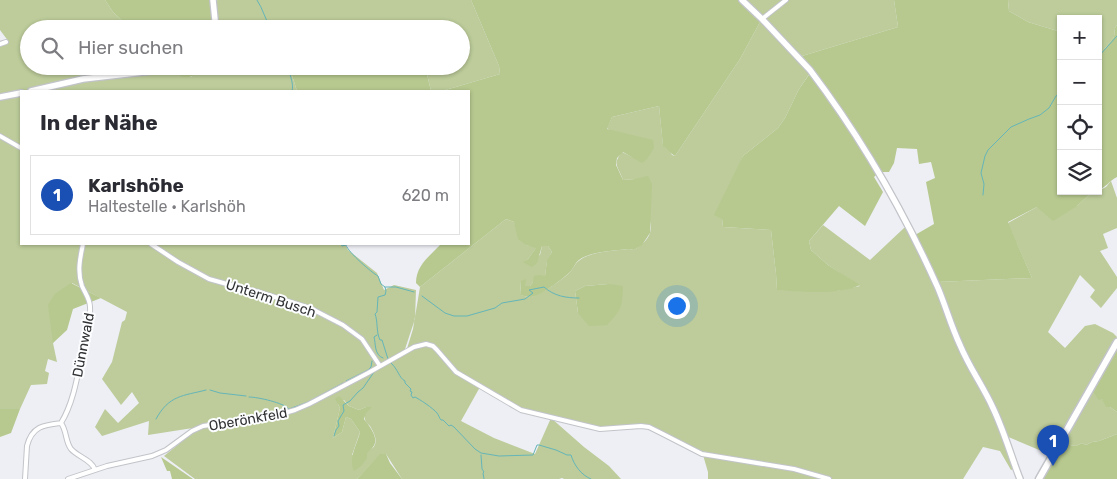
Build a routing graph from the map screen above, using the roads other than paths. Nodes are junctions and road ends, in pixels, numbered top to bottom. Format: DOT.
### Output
graph roads {
  1 [pos="213,0"];
  2 [pos="742,0"];
  3 [pos="786,0"];
  4 [pos="762,19"];
  5 [pos="215,20"];
  6 [pos="6,42"];
  7 [pos="0,44"];
  8 [pos="118,75"];
  9 [pos="36,90"];
  10 [pos="20,93"];
  11 [pos="0,97"];
  12 [pos="0,136"];
  13 [pos="20,147"];
  14 [pos="83,245"];
  15 [pos="152,245"];
  16 [pos="1117,342"];
  17 [pos="380,366"];
  18 [pos="61,423"];
  19 [pos="95,470"];
  20 [pos="25,479"];
  21 [pos="68,479"];
  22 [pos="829,479"];
  23 [pos="1020,479"];
  24 [pos="1040,479"];
  1 -- 5 [label="main road"];
  2 -- 4 [label="main road"];
  3 -- 4 [label="street"];
  4 -- 23 [label="main road"];
  6 -- 7 [label="street"];
  8 -- 9 [label="main road"];
  10 -- 11 [label="main road"];
  12 -- 13 [label="street"];
  14 -- 18 [label="street, Dünnwald"];
  15 -- 17 [label="street, Unterm Busch"];
  16 -- 24 [label="main road"];
  17 -- 19 [label="street, Oberönkfeld"];
  17 -- 22 [label="street, Oberönkfeld"];
  18 -- 19 [label="street"];
  18 -- 20 [label="street"];
  19 -- 21 [label="street, Oberönkfeld"];
}
